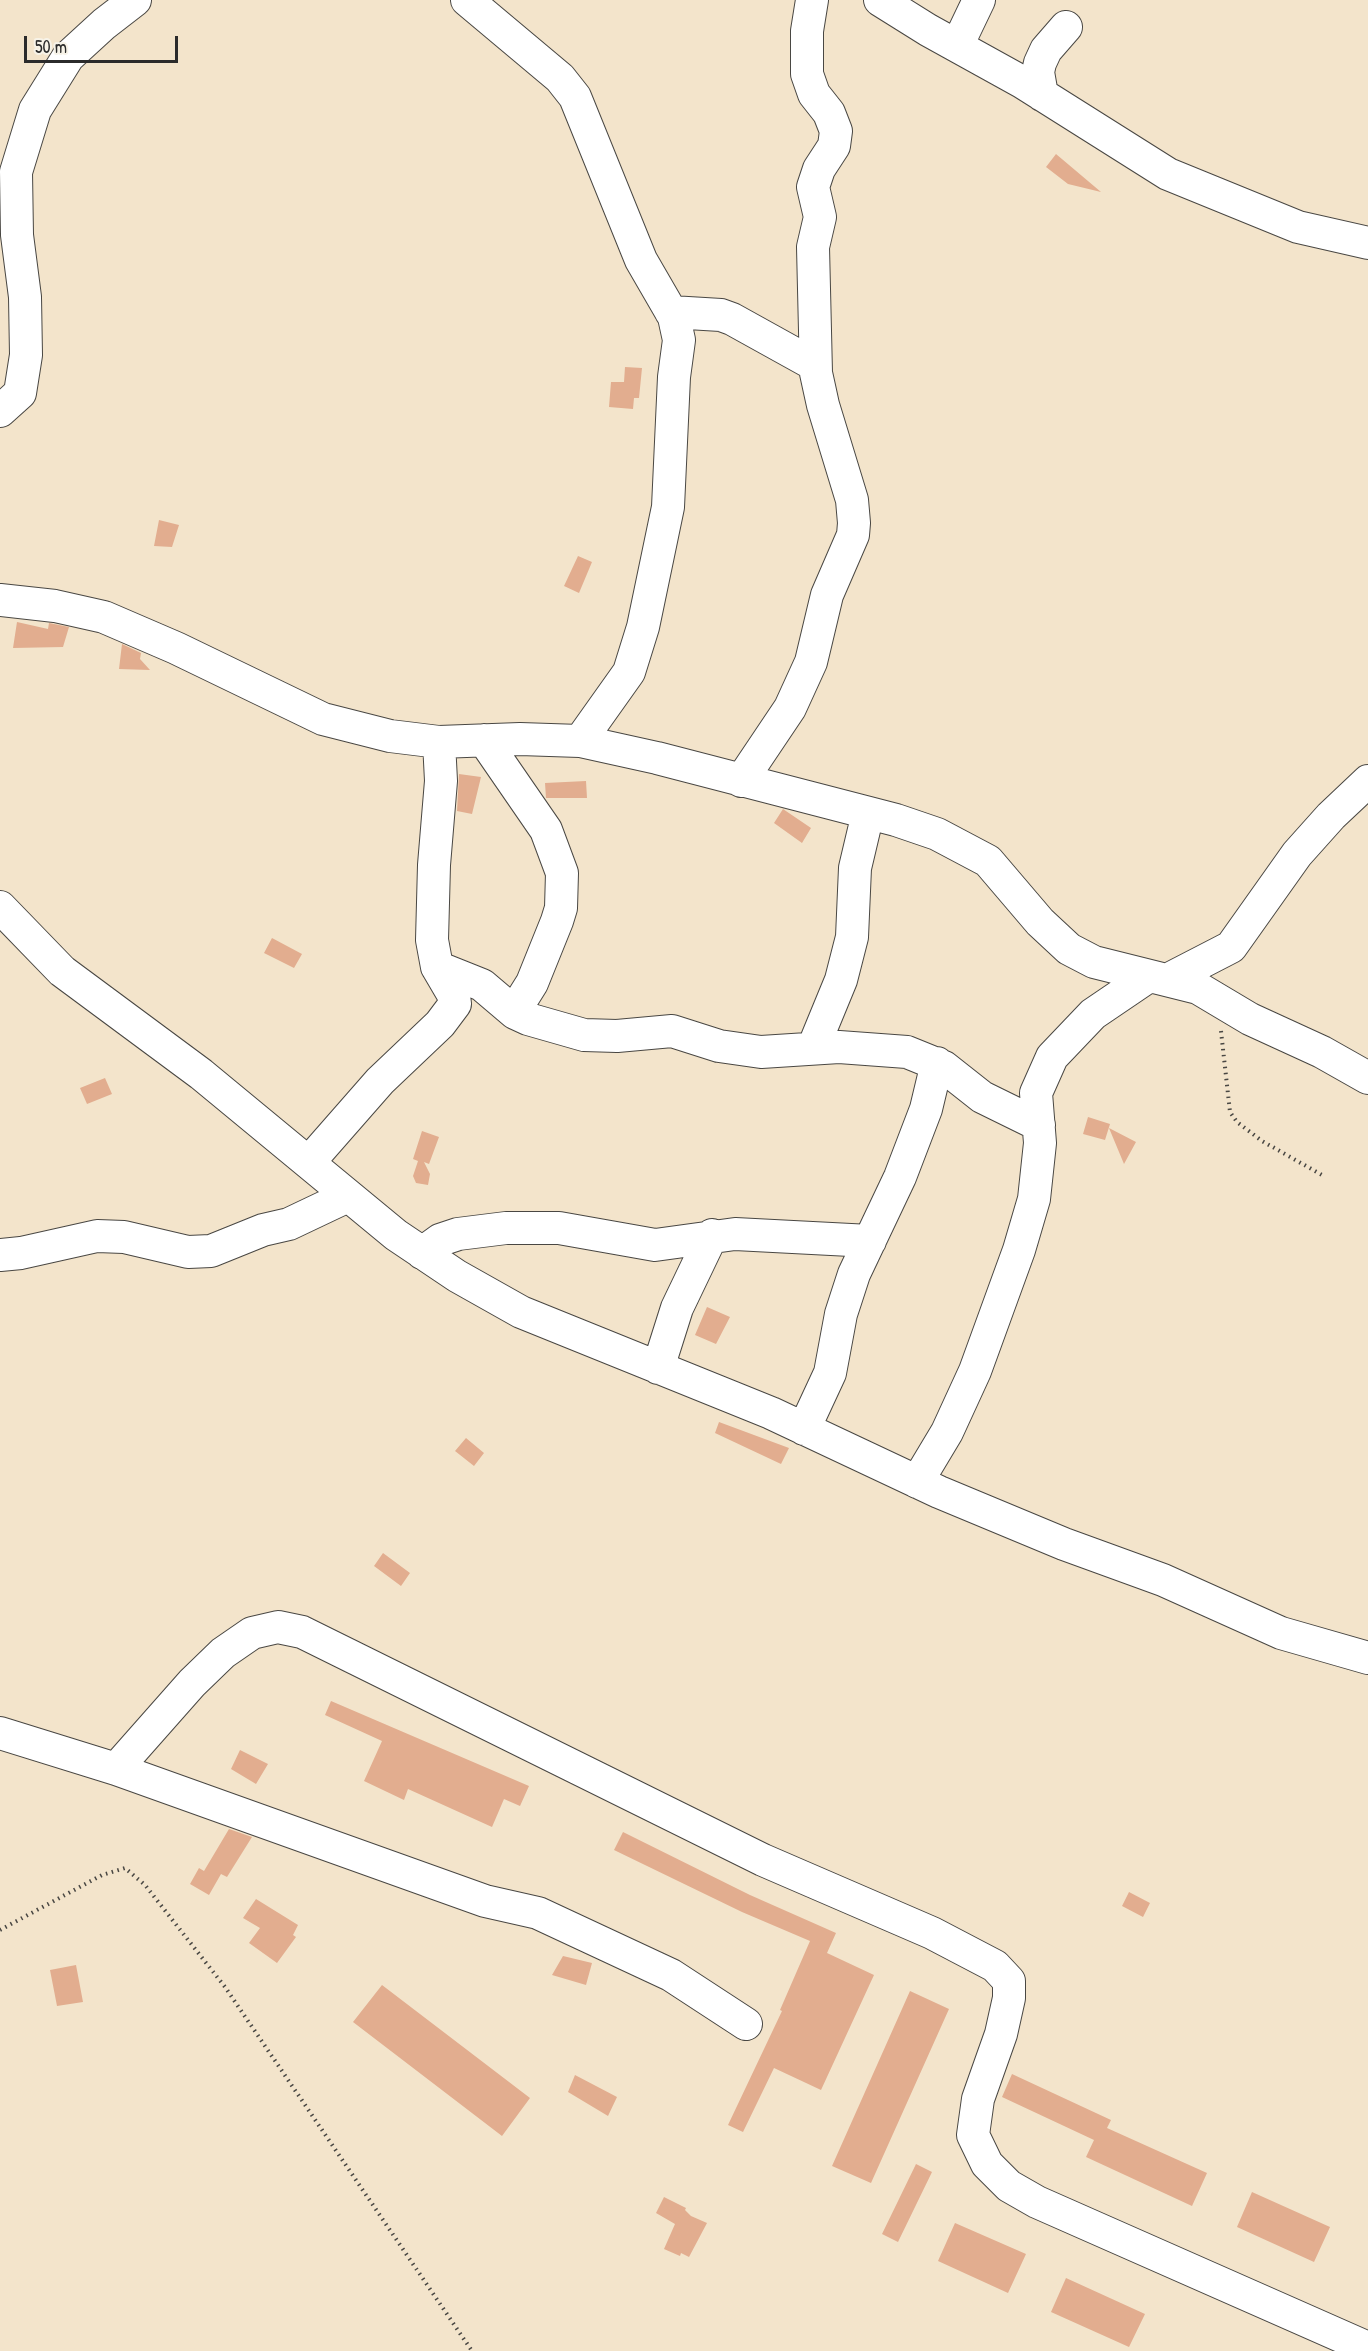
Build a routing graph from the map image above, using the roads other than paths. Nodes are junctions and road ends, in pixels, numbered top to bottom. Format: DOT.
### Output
graph roads {
  1 [pos="135,0"];
  2 [pos="467,0"];
  3 [pos="812,0"];
  4 [pos="880,0"];
  5 [pos="979,0"];
  6 [pos="1066,27"];
  7 [pos="957,46"];
  8 [pos="1042,95"];
  9 [pos="1368,243"];
  10 [pos="670,312"];
  11 [pos="815,365"];
  12 [pos="0,411"];
  13 [pos="0,600"];
  14 [pos="484,740"];
  15 [pos="580,741"];
  16 [pos="439,742"];
  17 [pos="741,781"];
  18 [pos="1368,781"];
  19 [pos="868,813"];
  20 [pos="0,907"];
  21 [pos="437,967"];
  22 [pos="1159,978"];
  23 [pos="510,1008"];
  24 [pos="813,1048"];
  25 [pos="937,1064"];
  26 [pos="1368,1078"];
  27 [pos="1039,1125"];
  28 [pos="309,1162"];
  29 [pos="348,1196"];
  30 [pos="712,1236"];
  31 [pos="870,1241"];
  32 [pos="422,1253"];
  33 [pos="0,1255"];
  34 [pos="658,1368"];
  35 [pos="804,1429"];
  36 [pos="917,1482"];
  37 [pos="1368,1658"];
  38 [pos="0,1733"];
  39 [pos="116,1769"];
  40 [pos="746,2024"];
  41 [pos="1368,2348"];
  1 -- 12 [label="street"];
  2 -- 10 [label="street"];
  3 -- 11 [label="street"];
  4 -- 7 [label="street"];
  5 -- 7 [label="street"];
  6 -- 8 [label="street"];
  7 -- 8 [label="street"];
  8 -- 9 [label="street"];
  10 -- 11 [label="street"];
  10 -- 15 [label="street"];
  11 -- 17 [label="street"];
  13 -- 16 [label="street"];
  14 -- 15 [label="street"];
  14 -- 16 [label="street"];
  14 -- 23 [label="street"];
  15 -- 17 [label="street"];
  16 -- 21 [label="street"];
  17 -- 19 [label="street"];
  18 -- 22 [label="street"];
  19 -- 22 [label="street"];
  19 -- 24 [label="street"];
  20 -- 28 [label="street"];
  21 -- 23 [label="street"];
  21 -- 28 [label="street"];
  22 -- 26 [label="street"];
  22 -- 27 [label="street"];
  23 -- 24 [label="street"];
  24 -- 25 [label="street"];
  25 -- 27 [label="street"];
  25 -- 31 [label="street"];
  27 -- 36 [label="street"];
  28 -- 29 [label="street"];
  29 -- 32 [label="street"];
  29 -- 33 [label="street"];
  30 -- 31 [label="street"];
  30 -- 32 [label="street"];
  30 -- 34 [label="street"];
  31 -- 35 [label="street"];
  32 -- 34 [label="street"];
  34 -- 35 [label="street"];
  35 -- 36 [label="street"];
  36 -- 37 [label="street"];
  38 -- 39 [label="street"];
  39 -- 40 [label="street"];
  39 -- 41 [label="street"];
}
